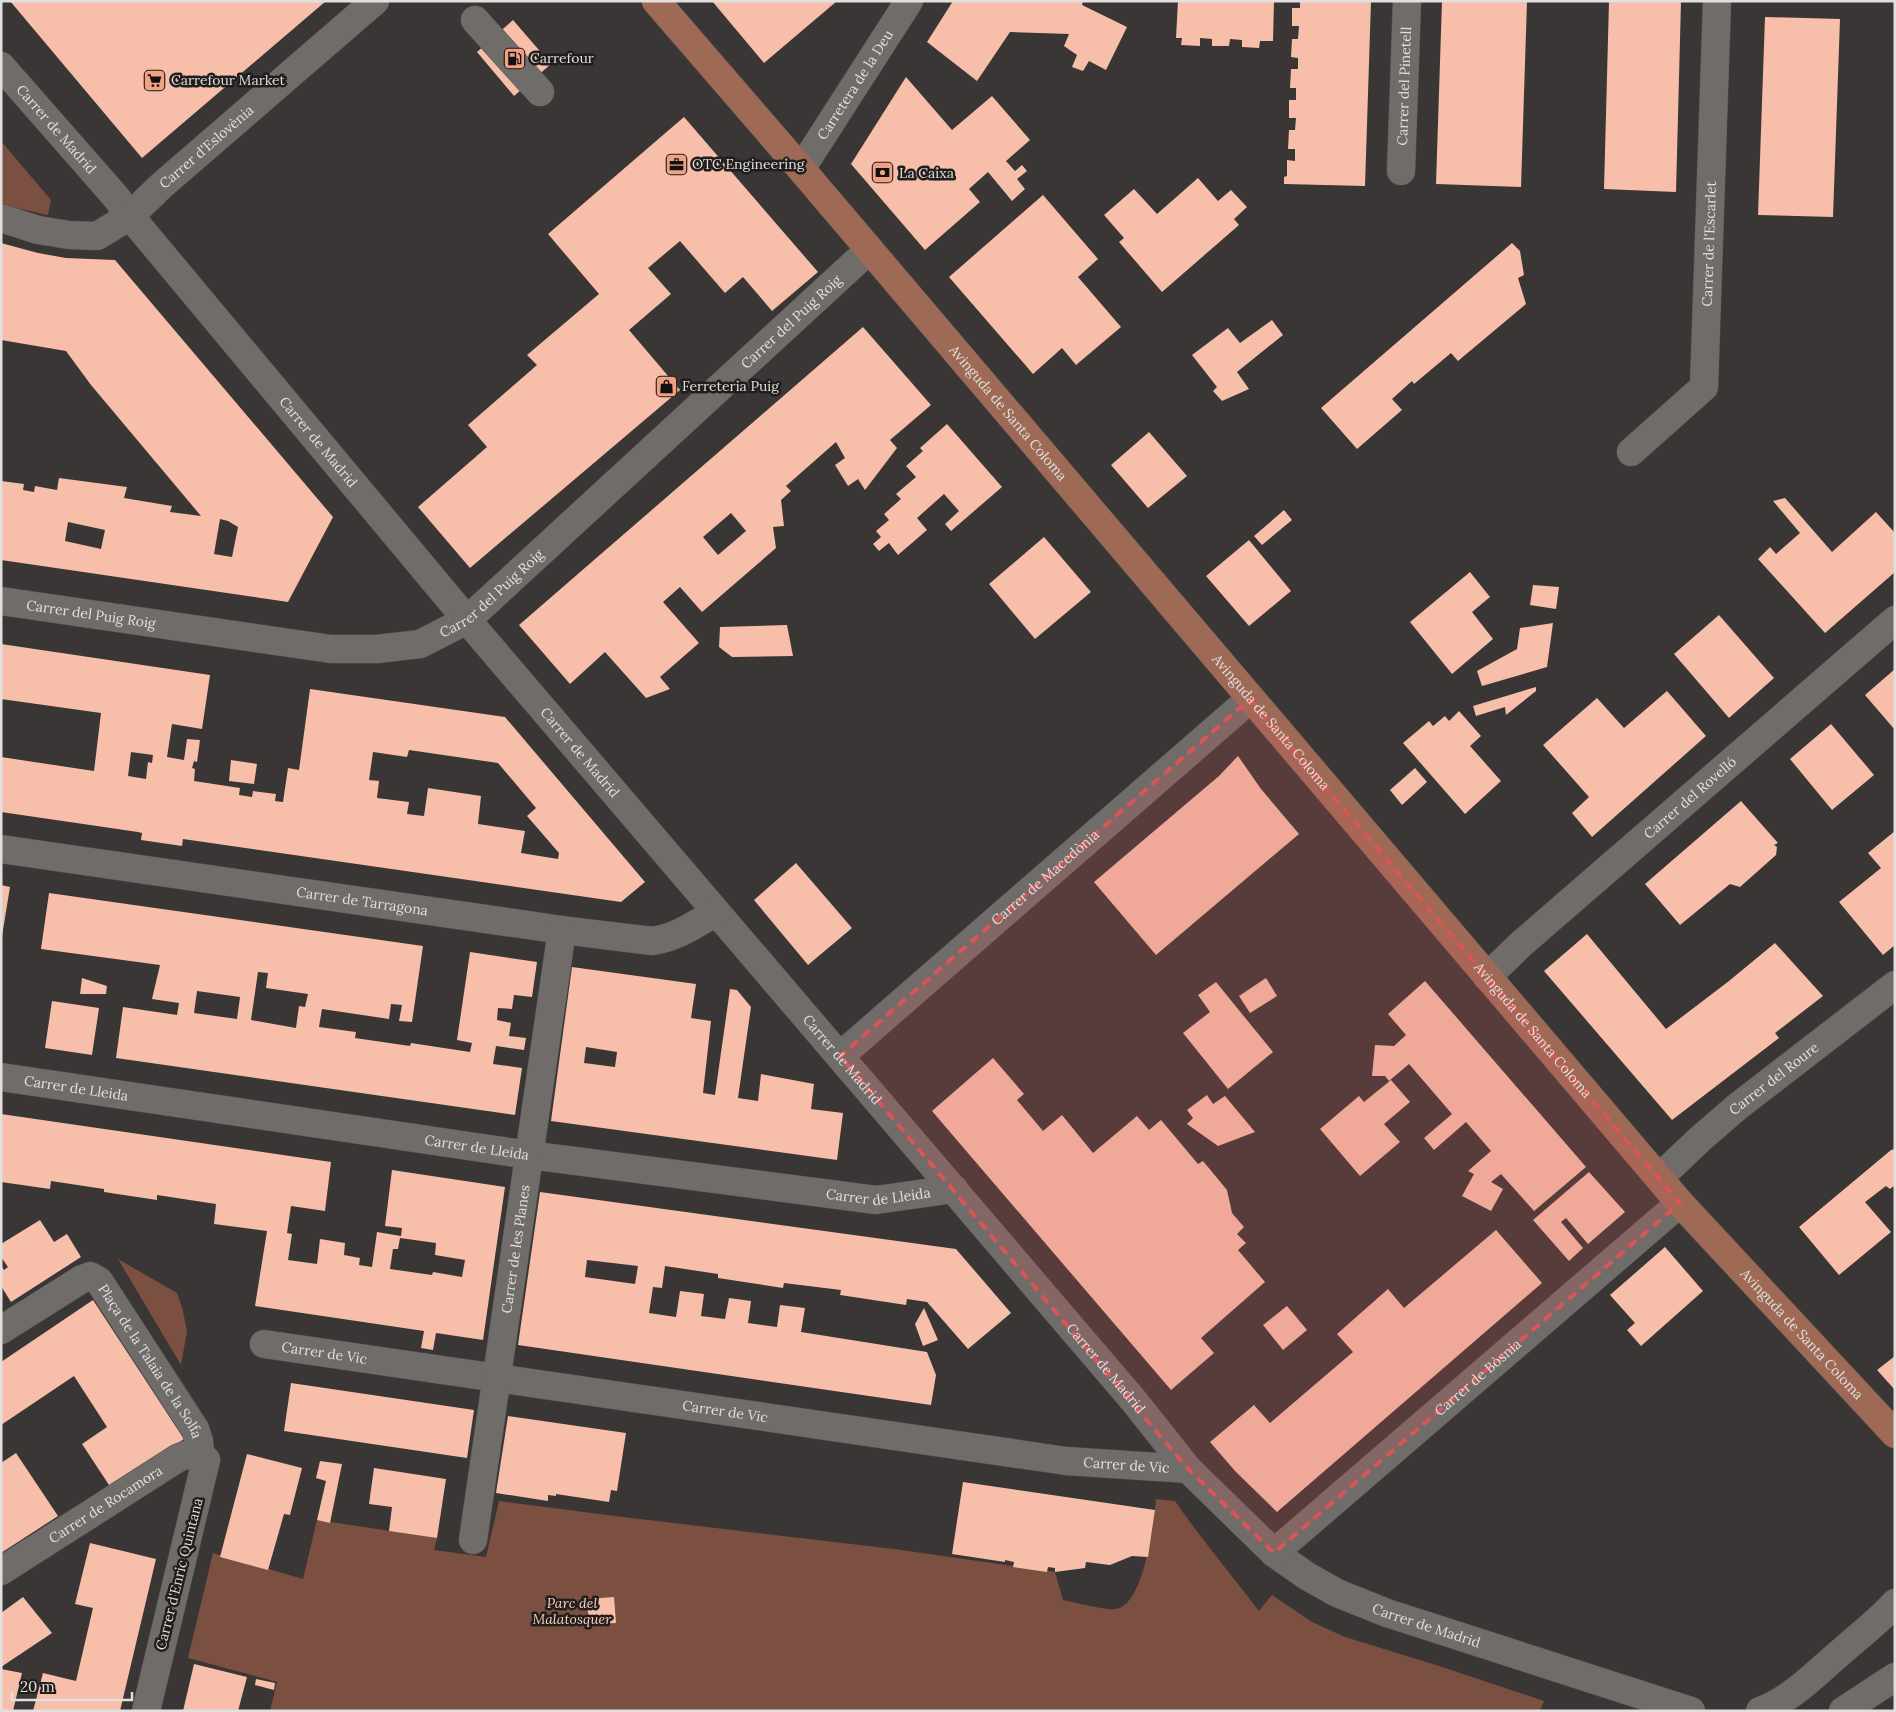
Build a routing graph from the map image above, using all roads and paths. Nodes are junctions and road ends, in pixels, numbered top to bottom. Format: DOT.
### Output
graph roads {
  1 [pos="375,1"];
  2 [pos="656,1"];
  3 [pos="909,1"];
  4 [pos="1407,1"];
  5 [pos="1717,1"];
  6 [pos="475,20"];
  7 [pos="1,66"];
  8 [pos="540,92"];
  9 [pos="801,169"];
  10 [pos="1401,171"];
  11 [pos="130,216"];
  12 [pos="1,218"];
  13 [pos="869,250"];
  14 [pos="1631,452"];
  15 [pos="1,601"];
  16 [pos="467,620"];
  17 [pos="1895,620"];
  18 [pos="1250,699"];
  19 [pos="1,849"];
  20 [pos="716,912"];
  21 [pos="562,930"];
  22 [pos="1487,977"];
  23 [pos="1895,985"];
  24 [pos="840,1056"];
  25 [pos="1,1077"];
  26 [pos="529,1155"];
  27 [pos="1659,1178"];
  28 [pos="954,1189"];
  29 [pos="1680,1203"];
  30 [pos="1,1330"];
  31 [pos="264,1344"];
  32 [pos="496,1378"];
  33 [pos="1895,1434"];
  34 [pos="203,1460"];
  35 [pos="1188,1469"];
  36 [pos="473,1540"];
  37 [pos="1274,1553"];
  38 [pos="1,1571"];
  39 [pos="1895,1603"];
  40 [pos="1895,1677"];
  41 [pos="146,1711"];
  42 [pos="1691,1711"];
  43 [pos="1760,1711"];
  44 [pos="1843,1711"];
  1 -- 11 [label="street, Carrer d'Eslovènia"];
  2 -- 9 [label="main road, Avinguda de Santa Coloma"];
  3 -- 9 [label="street, Carretera de la Deu"];
  4 -- 10 [label="street, Carrer del Pinetell"];
  5 -- 14 [label="street, Carrer de l'Escarlet"];
  6 -- 8 [label="street"];
  7 -- 11 [label="street, Carrer de Madrid"];
  9 -- 13 [label="main road, Avinguda de Santa Coloma"];
  11 -- 12 [label="street"];
  11 -- 16 [label="street, Carrer de Madrid"];
  13 -- 16 [label="street, Carrer del Puig Roig"];
  13 -- 18 [label="main road, Avinguda de Santa Coloma"];
  15 -- 16 [label="street, Carrer del Puig Roig"];
  16 -- 20 [label="street, Carrer de Madrid"];
  17 -- 22 [label="street, Carrer del Rovelló"];
  18 -- 22 [label="main road, Avinguda de Santa Coloma"];
  18 -- 24 [label="street, Carrer de Macedònia"];
  19 -- 21 [label="street, Carrer de Tarragona"];
  20 -- 21 [label="street, Carrer de Tarragona"];
  20 -- 24 [label="street, Carrer de Madrid"];
  21 -- 26 [label="street, Carrer de les Planes"];
  22 -- 27 [label="main road, Avinguda de Santa Coloma"];
  23 -- 27 [label="street, Carrer del Roure"];
  24 -- 28 [label="street, Carrer de Madrid"];
  25 -- 26 [label="street, Carrer de Lleida"];
  26 -- 28 [label="street, Carrer de Lleida"];
  26 -- 32 [label="street, Carrer de les Planes"];
  27 -- 29 [label="main road, Avinguda de Santa Coloma"];
  28 -- 35 [label="street, Carrer de Madrid"];
  29 -- 33 [label="main road, Avinguda de Santa Coloma"];
  29 -- 37 [label="street, Carrer de Bòsnia"];
  30 -- 34 [label="street, Plaça de la Talaia de la Solfa"];
  31 -- 32 [label="street, Carrer de Vic"];
  32 -- 35 [label="street, Carrer de Vic"];
  32 -- 36 [label="street, Carrer de les Planes"];
  34 -- 38 [label="street, Carrer de Rocamora"];
  34 -- 41 [label="street, Carrer d'Enric Quintana"];
  35 -- 37 [label="street, Carrer de Madrid"];
  37 -- 42 [label="street, Carrer de Madrid"];
  39 -- 43 [label="street"];
  40 -- 44 [label="street"];
}
